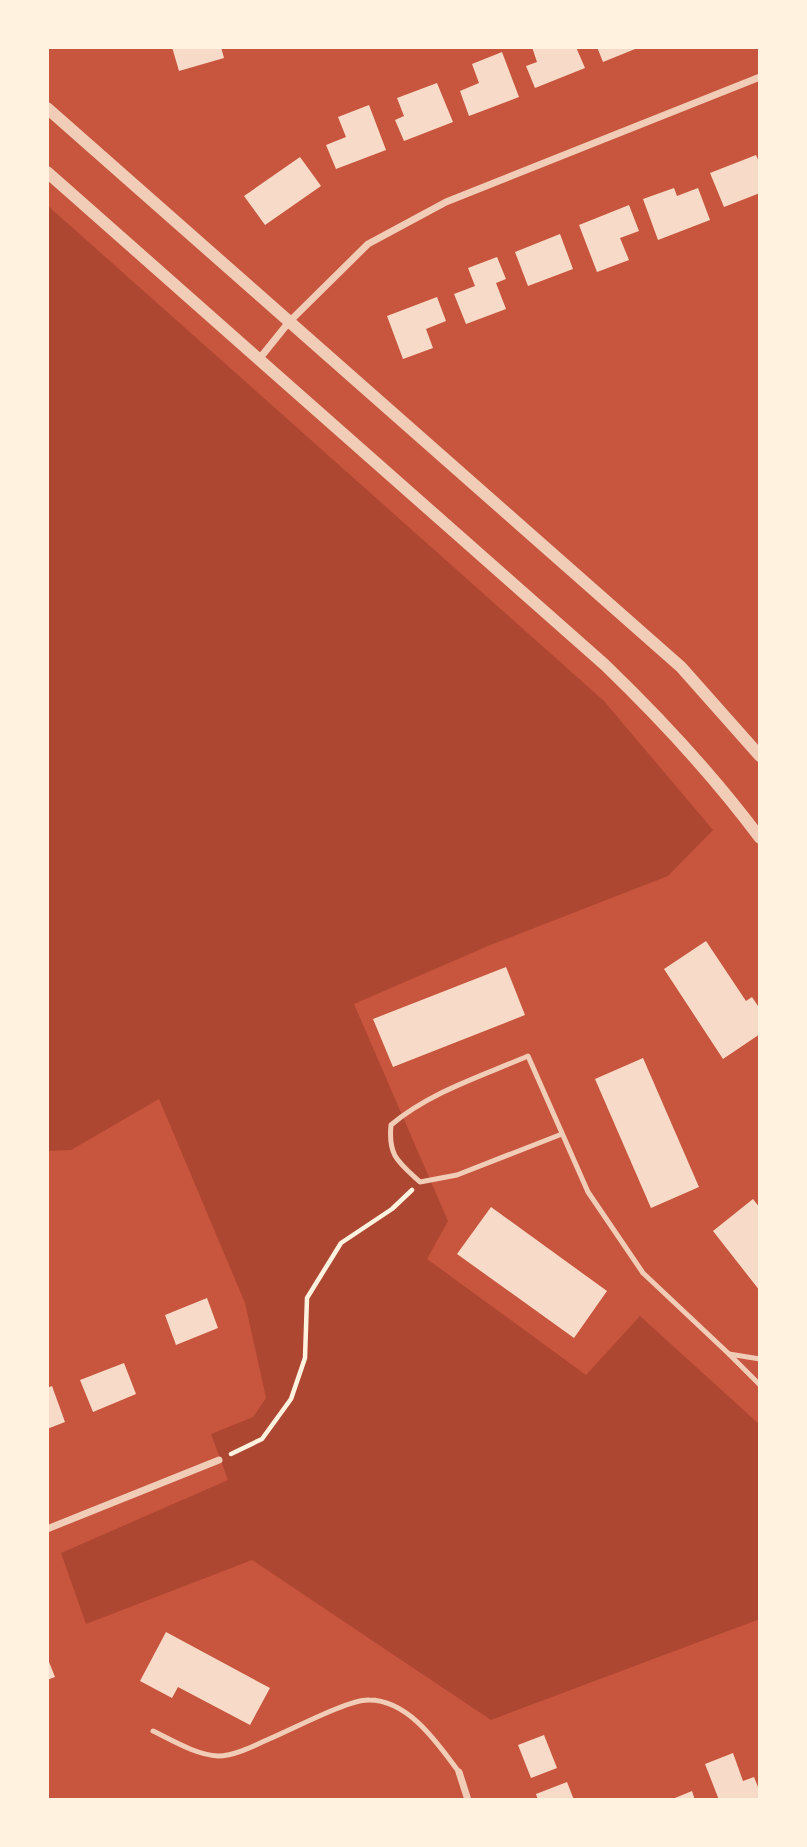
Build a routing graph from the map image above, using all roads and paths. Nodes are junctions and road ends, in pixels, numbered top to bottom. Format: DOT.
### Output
graph roads {
  1 [pos="760,77"];
  2 [pos="47,108"];
  3 [pos="47,172"];
  4 [pos="289,322"];
  5 [pos="260,358"];
  6 [pos="760,756"];
  7 [pos="760,838"];
  8 [pos="562,1134"];
  9 [pos="420,1182"];
  10 [pos="729,1354"];
  11 [pos="760,1359"];
  12 [pos="760,1385"];
  13 [pos="219,1460"];
  14 [pos="47,1530"];
  15 [pos="153,1731"];
  16 [pos="459,1772"];
  17 [pos="468,1800"];
  1 -- 4 [label="street"];
  2 -- 4 [label="street"];
  3 -- 5 [label="street"];
  4 -- 5 [label="street"];
  4 -- 6 [label="street"];
  5 -- 7 [label="street"];
  8 -- 9 [label="lane"];
  8 -- 9 [label="lane"];
  8 -- 10 [label="lane"];
  9 -- 13 [label="path"];
  10 -- 11 [label="lane"];
  10 -- 12 [label="lane"];
  13 -- 14 [label="street"];
  15 -- 16 [label="lane"];
  16 -- 17 [label="street"];
}
